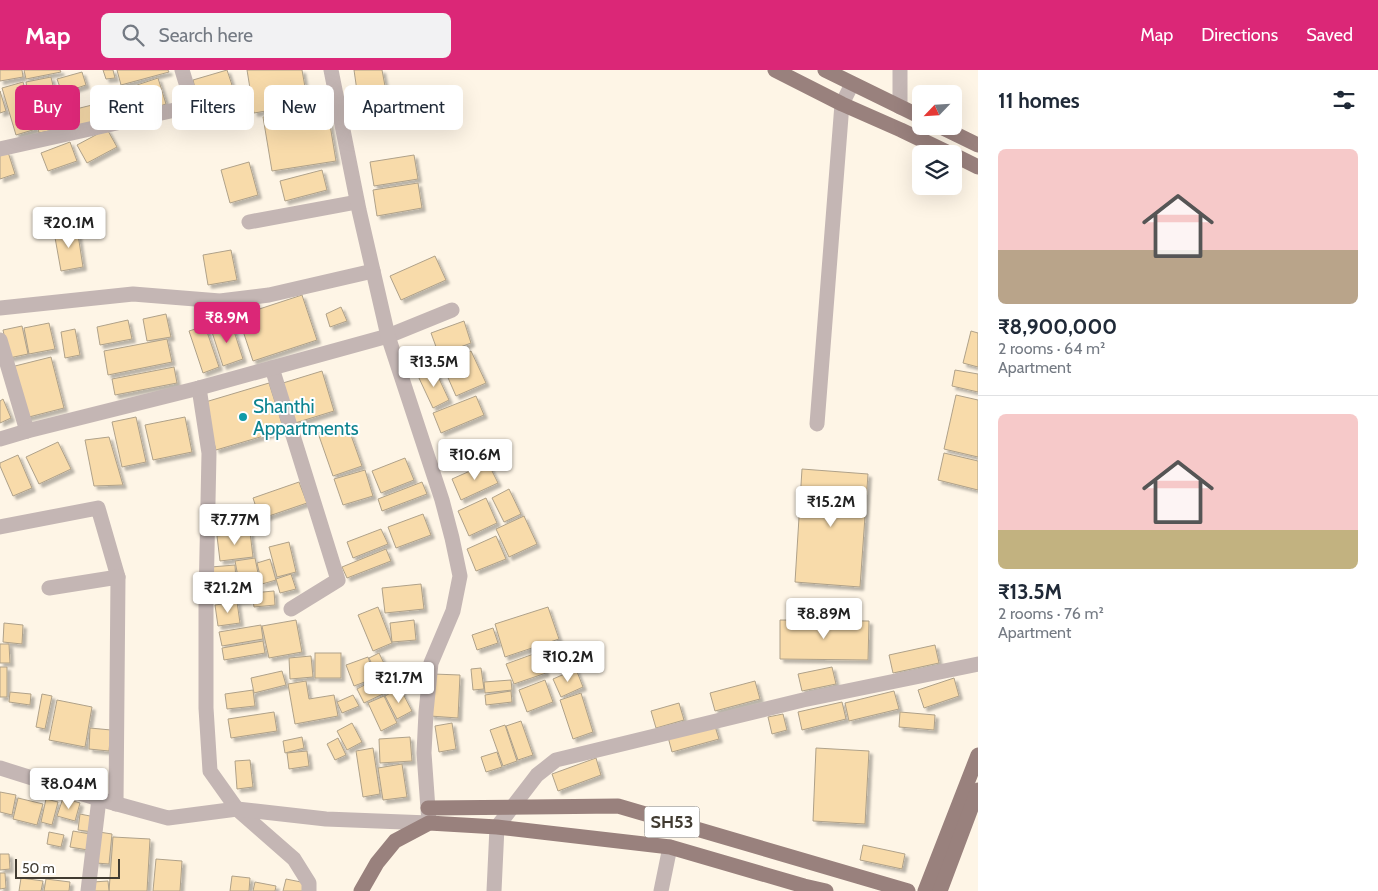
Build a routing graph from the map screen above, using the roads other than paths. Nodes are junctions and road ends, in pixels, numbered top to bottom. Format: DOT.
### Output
graph roads {
  1 [pos="182,70"];
  2 [pos="331,70"];
  3 [pos="774,70"];
  4 [pos="825,70"];
  5 [pos="900,70"];
  6 [pos="852,84"];
  7 [pos="842,104"];
  8 [pos="900,107"];
  9 [pos="912,113"];
  10 [pos="957,135"];
  11 [pos="933,145"];
  12 [pos="978,145"];
  13 [pos="0,149"];
  14 [pos="962,159"];
  15 [pos="978,167"];
  16 [pos="357,202"];
  17 [pos="249,222"];
  18 [pos="373,270"];
  19 [pos="0,308"];
  20 [pos="452,310"];
  21 [pos="388,336"];
  22 [pos="0,340"];
  23 [pos="272,368"];
  24 [pos="199,388"];
  25 [pos="817,424"];
  26 [pos="27,431"];
  27 [pos="0,440"];
  28 [pos="0,527"];
  29 [pos="118,577"];
  30 [pos="49,588"];
  31 [pos="291,608"];
  32 [pos="978,664"];
  33 [pos="978,755"];
  34 [pos="0,768"];
  35 [pos="978,790"];
  36 [pos="99,799"];
  37 [pos="116,804"];
  38 [pos="512,807"];
  39 [pos="238,809"];
  40 [pos="429,816"];
  41 [pos="497,827"];
  42 [pos="670,847"];
  43 [pos="804,888"];
  44 [pos="88,891"];
  45 [pos="309,891"];
  46 [pos="361,891"];
  47 [pos="494,891"];
  48 [pos="661,891"];
  49 [pos="826,891"];
  50 [pos="908,891"];
  51 [pos="925,891"];
  52 [pos="940,891"];
  1 -- 13 [label="street"];
  2 -- 16 [label="street"];
  3 -- 7 [label="main road"];
  4 -- 6 [label="main road"];
  5 -- 8 [label="street"];
  6 -- 7 [label="street"];
  6 -- 8 [label="main road"];
  7 -- 11 [label="main road"];
  7 -- 25 [label="street"];
  8 -- 9 [label="main road"];
  10 -- 12 [label="main road"];
  14 -- 15 [label="main road"];
  16 -- 17 [label="street"];
  16 -- 18 [label="street"];
  18 -- 19 [label="street"];
  18 -- 21 [label="street"];
  20 -- 21 [label="street"];
  21 -- 23 [label="street"];
  21 -- 40 [label="street"];
  22 -- 26 [label="street"];
  23 -- 24 [label="street"];
  23 -- 31 [label="street"];
  24 -- 26 [label="street"];
  24 -- 39 [label="street"];
  26 -- 27 [label="street"];
  28 -- 29 [label="street"];
  29 -- 30 [label="street"];
  29 -- 37 [label="street"];
  32 -- 38 [label="street"];
  33 -- 51 [label="main road"];
  34 -- 36 [label="street"];
  35 -- 52 [label="main road"];
  36 -- 37 [label="street"];
  36 -- 44 [label="street"];
  37 -- 39 [label="street"];
  38 -- 40 [label="main road, SH53"];
  38 -- 41 [label="street"];
  38 -- 50 [label="main road, SH53"];
  39 -- 40 [label="street"];
  39 -- 45 [label="street"];
  40 -- 41 [label="main road, SH53"];
  40 -- 46 [label="main road"];
  41 -- 42 [label="main road, SH53"];
  41 -- 47 [label="street"];
  42 -- 43 [label="main road, SH53"];
  42 -- 48 [label="street"];
  43 -- 49 [label="main road, SH53"];
}
